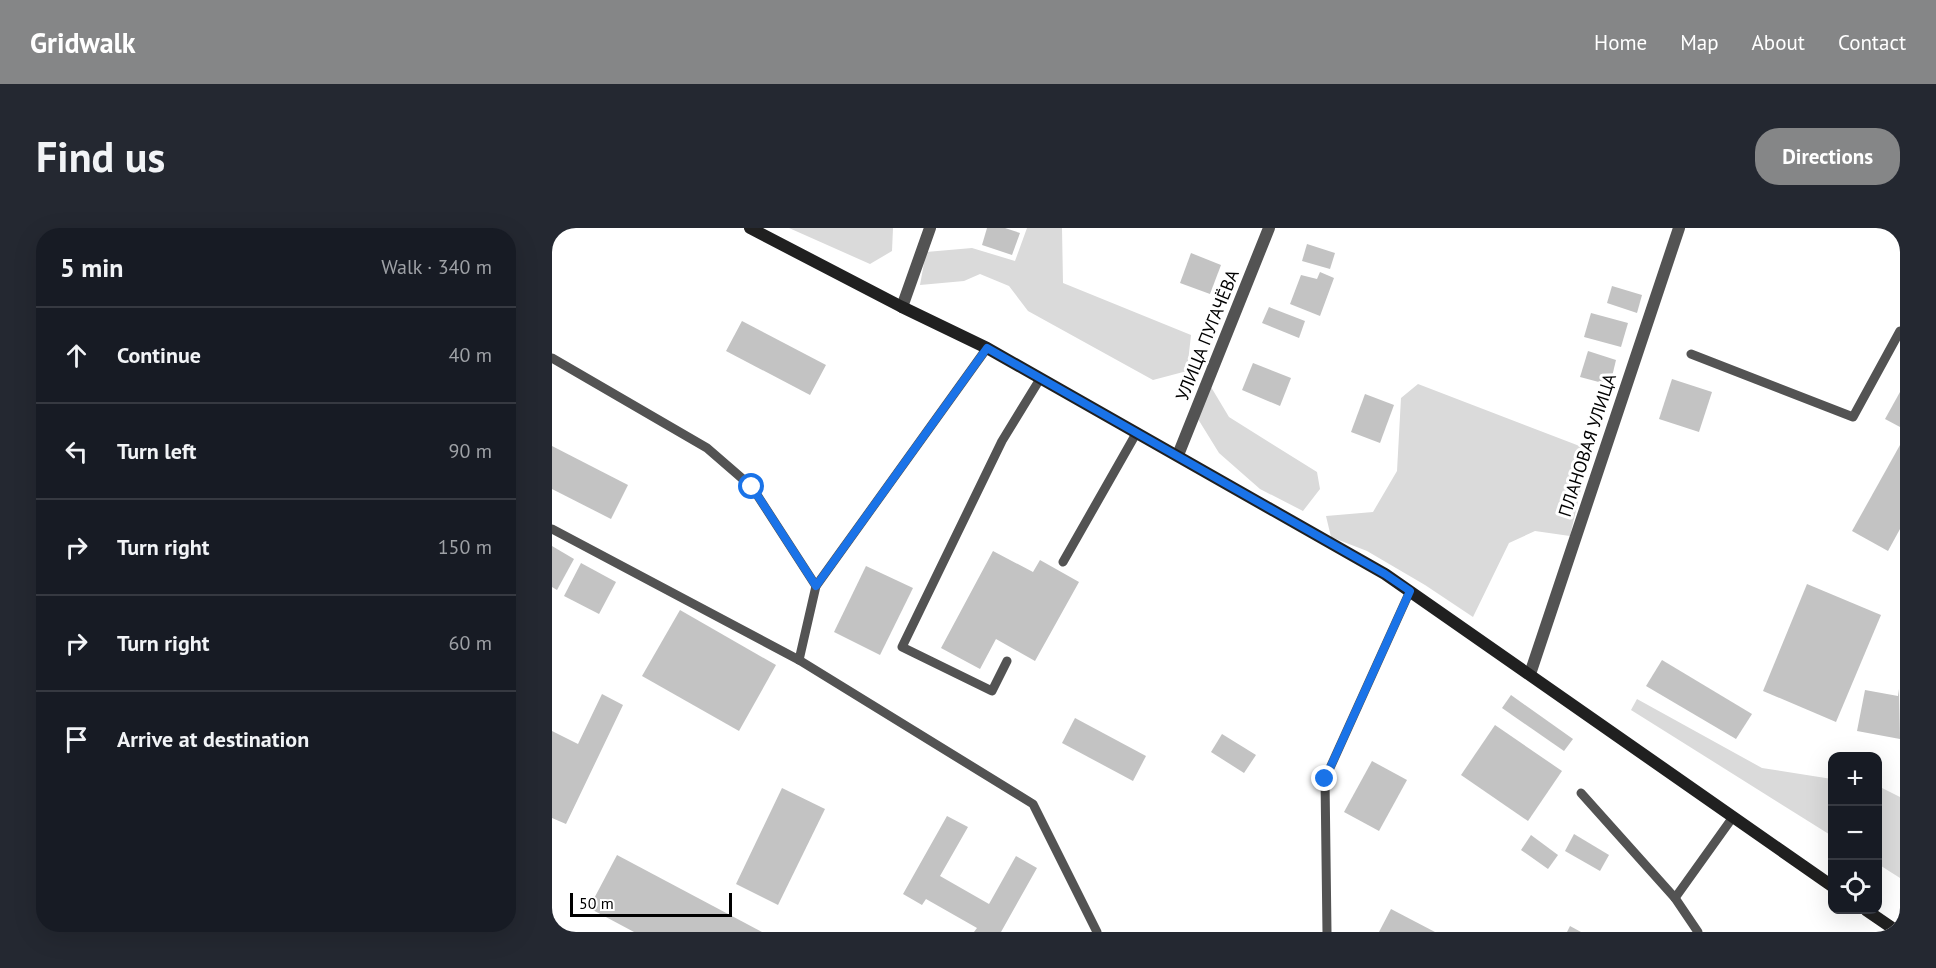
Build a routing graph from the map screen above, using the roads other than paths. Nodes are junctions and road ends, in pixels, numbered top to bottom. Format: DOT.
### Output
graph roads {
  1 [pos="750,228"];
  2 [pos="930,228"];
  3 [pos="1269,228"];
  4 [pos="1679,228"];
  5 [pos="902,307"];
  6 [pos="1900,331"];
  7 [pos="987,348"];
  8 [pos="1691,354"];
  9 [pos="552,358"];
  10 [pos="1040,379"];
  11 [pos="1137,432"];
  12 [pos="1178,455"];
  13 [pos="552,529"];
  14 [pos="1063,562"];
  15 [pos="816,586"];
  16 [pos="1410,591"];
  17 [pos="799,660"];
  18 [pos="1007,661"];
  19 [pos="1530,674"];
  20 [pos="1581,794"];
  21 [pos="1733,817"];
  22 [pos="1828,883"];
  23 [pos="1675,898"];
  24 [pos="1873,914"];
  25 [pos="1097,932"];
  26 [pos="1327,932"];
  27 [pos="1698,932"];
  28 [pos="1899,932"];
  1 -- 5 [label="street"];
  2 -- 5 [label="street"];
  3 -- 12 [label="street, УЛИЦА ПУГАЧЁВА"];
  4 -- 19 [label="street, ПЛАНОВАЯ УЛИЦА"];
  5 -- 7 [label="street"];
  6 -- 8 [label="lane"];
  7 -- 10 [label="street"];
  7 -- 15 [label="lane"];
  9 -- 15 [label="lane"];
  10 -- 11 [label="street"];
  10 -- 18 [label="lane"];
  11 -- 12 [label="street"];
  11 -- 14 [label="lane"];
  12 -- 16 [label="street"];
  13 -- 17 [label="lane"];
  15 -- 17 [label="lane"];
  16 -- 19 [label="street"];
  16 -- 26 [label="lane"];
  17 -- 25 [label="lane"];
  19 -- 21 [label="street"];
  20 -- 23 [label="lane"];
  21 -- 22 [label="street"];
  21 -- 23 [label="lane"];
  23 -- 27 [label="lane"];
  24 -- 28 [label="street"];
}
